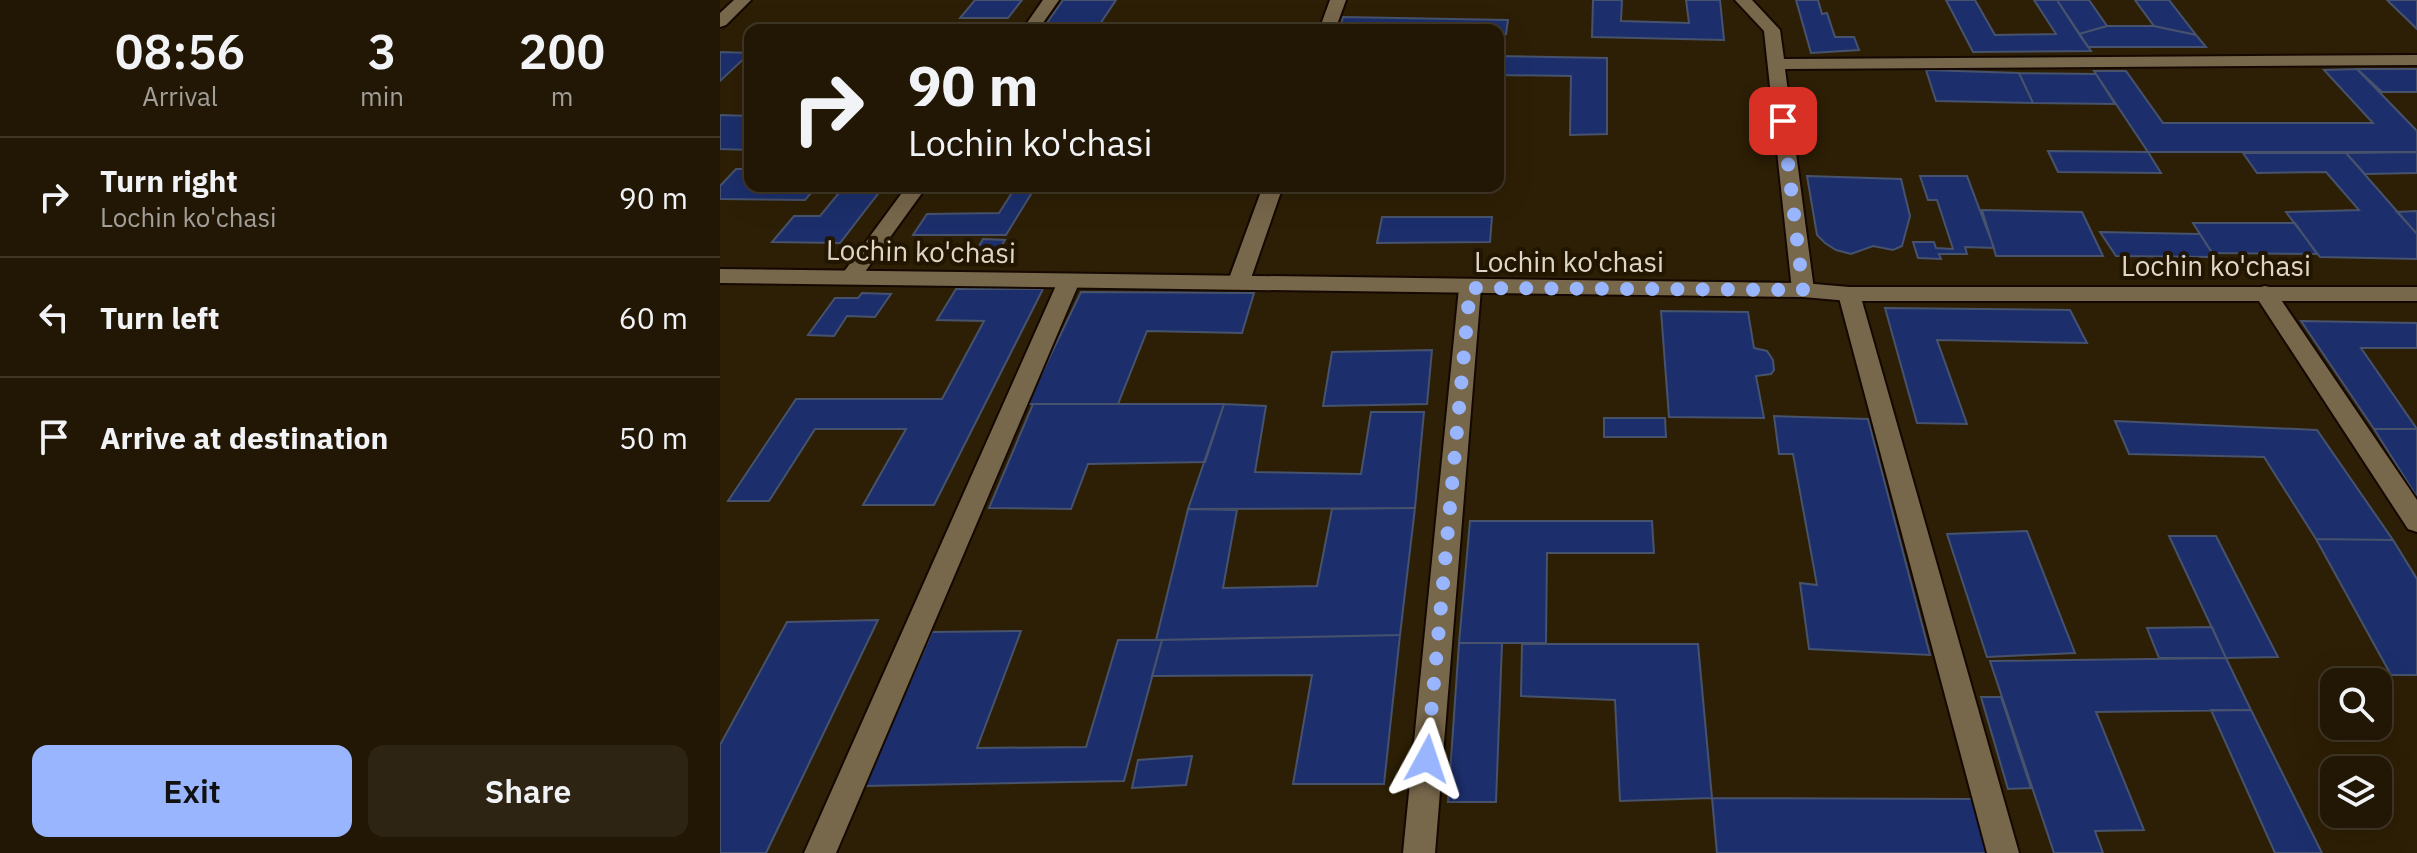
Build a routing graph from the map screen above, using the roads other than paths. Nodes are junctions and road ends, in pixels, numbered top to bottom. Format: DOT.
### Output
graph roads {
  1 [pos="743,0"];
  2 [pos="1051,0"];
  3 [pos="1338,0"];
  4 [pos="1743,0"];
  5 [pos="720,22"];
  6 [pos="1034,24"];
  7 [pos="1329,24"];
  8 [pos="2417,60"];
  9 [pos="1776,64"];
  10 [pos="913,192"];
  11 [pos="1271,192"];
  12 [pos="720,276"];
  13 [pos="850,278"];
  14 [pos="1069,281"];
  15 [pos="1238,284"];
  16 [pos="1470,288"];
  17 [pos="1803,290"];
  18 [pos="2265,293"];
  19 [pos="1849,294"];
  20 [pos="2417,294"];
  21 [pos="2417,521"];
  22 [pos="820,853"];
  23 [pos="1419,853"];
  24 [pos="2003,853"];
  1 -- 5 [label="street"];
  2 -- 6 [label="street"];
  3 -- 7 [label="street"];
  4 -- 9 [label="street"];
  8 -- 9 [label="street"];
  9 -- 17 [label="street"];
  10 -- 13 [label="street"];
  11 -- 15 [label="street"];
  12 -- 13 [label="street, Lochin ko'chasi"];
  13 -- 14 [label="street, Lochin ko'chasi"];
  14 -- 15 [label="street, Lochin ko'chasi"];
  14 -- 22 [label="street"];
  15 -- 16 [label="street, Lochin ko'chasi"];
  16 -- 17 [label="street, Lochin ko'chasi"];
  16 -- 23 [label="street"];
  17 -- 19 [label="street, Lochin ko'chasi"];
  18 -- 19 [label="street, Lochin ko'chasi"];
  18 -- 20 [label="street, Lochin ko'chasi"];
  18 -- 21 [label="street"];
  19 -- 24 [label="street"];
}
